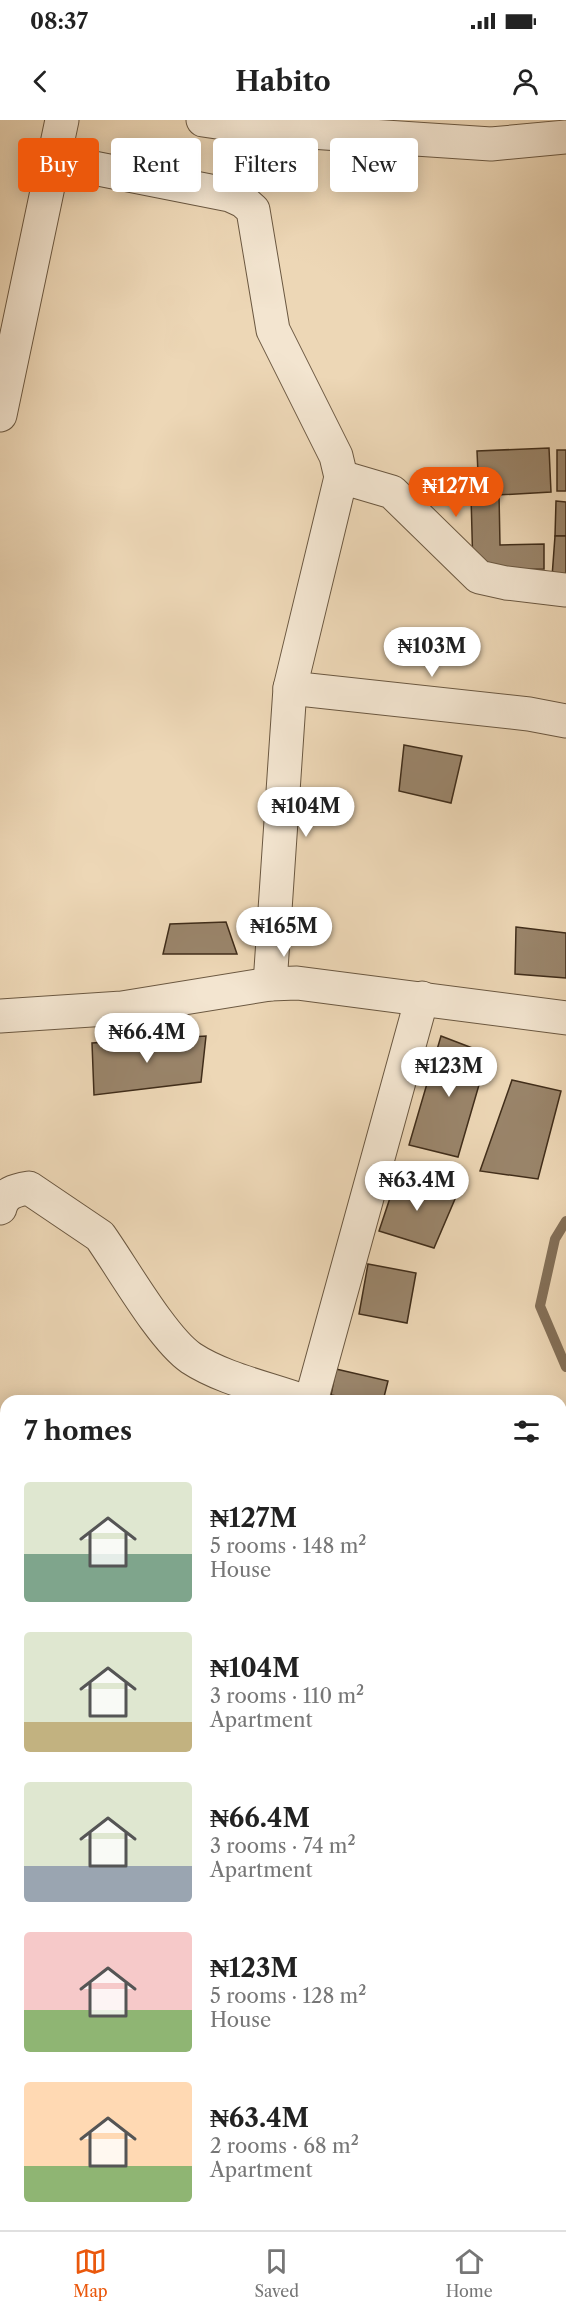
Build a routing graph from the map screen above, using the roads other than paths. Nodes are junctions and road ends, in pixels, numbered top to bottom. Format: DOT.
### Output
graph roads {
  1 [pos="62,120"];
  2 [pos="203,120"];
  3 [pos="566,136"];
  4 [pos="58,138"];
  5 [pos="99,169"];
  6 [pos="46,192"];
  7 [pos="0,415"];
  8 [pos="341,477"];
  9 [pos="566,590"];
  10 [pos="290,688"];
  11 [pos="566,721"];
  12 [pos="270,984"];
  13 [pos="422,998"];
  14 [pos="0,1016"];
  15 [pos="566,1018"];
  16 [pos="0,1208"];
  17 [pos="286,1395"];
  18 [pos="313,1395"];
  1 -- 4 [label="street"];
  2 -- 3 [label="street"];
  5 -- 8 [label="street"];
  6 -- 7 [label="street"];
  8 -- 9 [label="street"];
  8 -- 10 [label="street"];
  10 -- 11 [label="street"];
  10 -- 12 [label="street"];
  12 -- 13 [label="street"];
  12 -- 14 [label="street"];
  13 -- 15 [label="street"];
  13 -- 18 [label="street"];
  16 -- 17 [label="street"];
}
